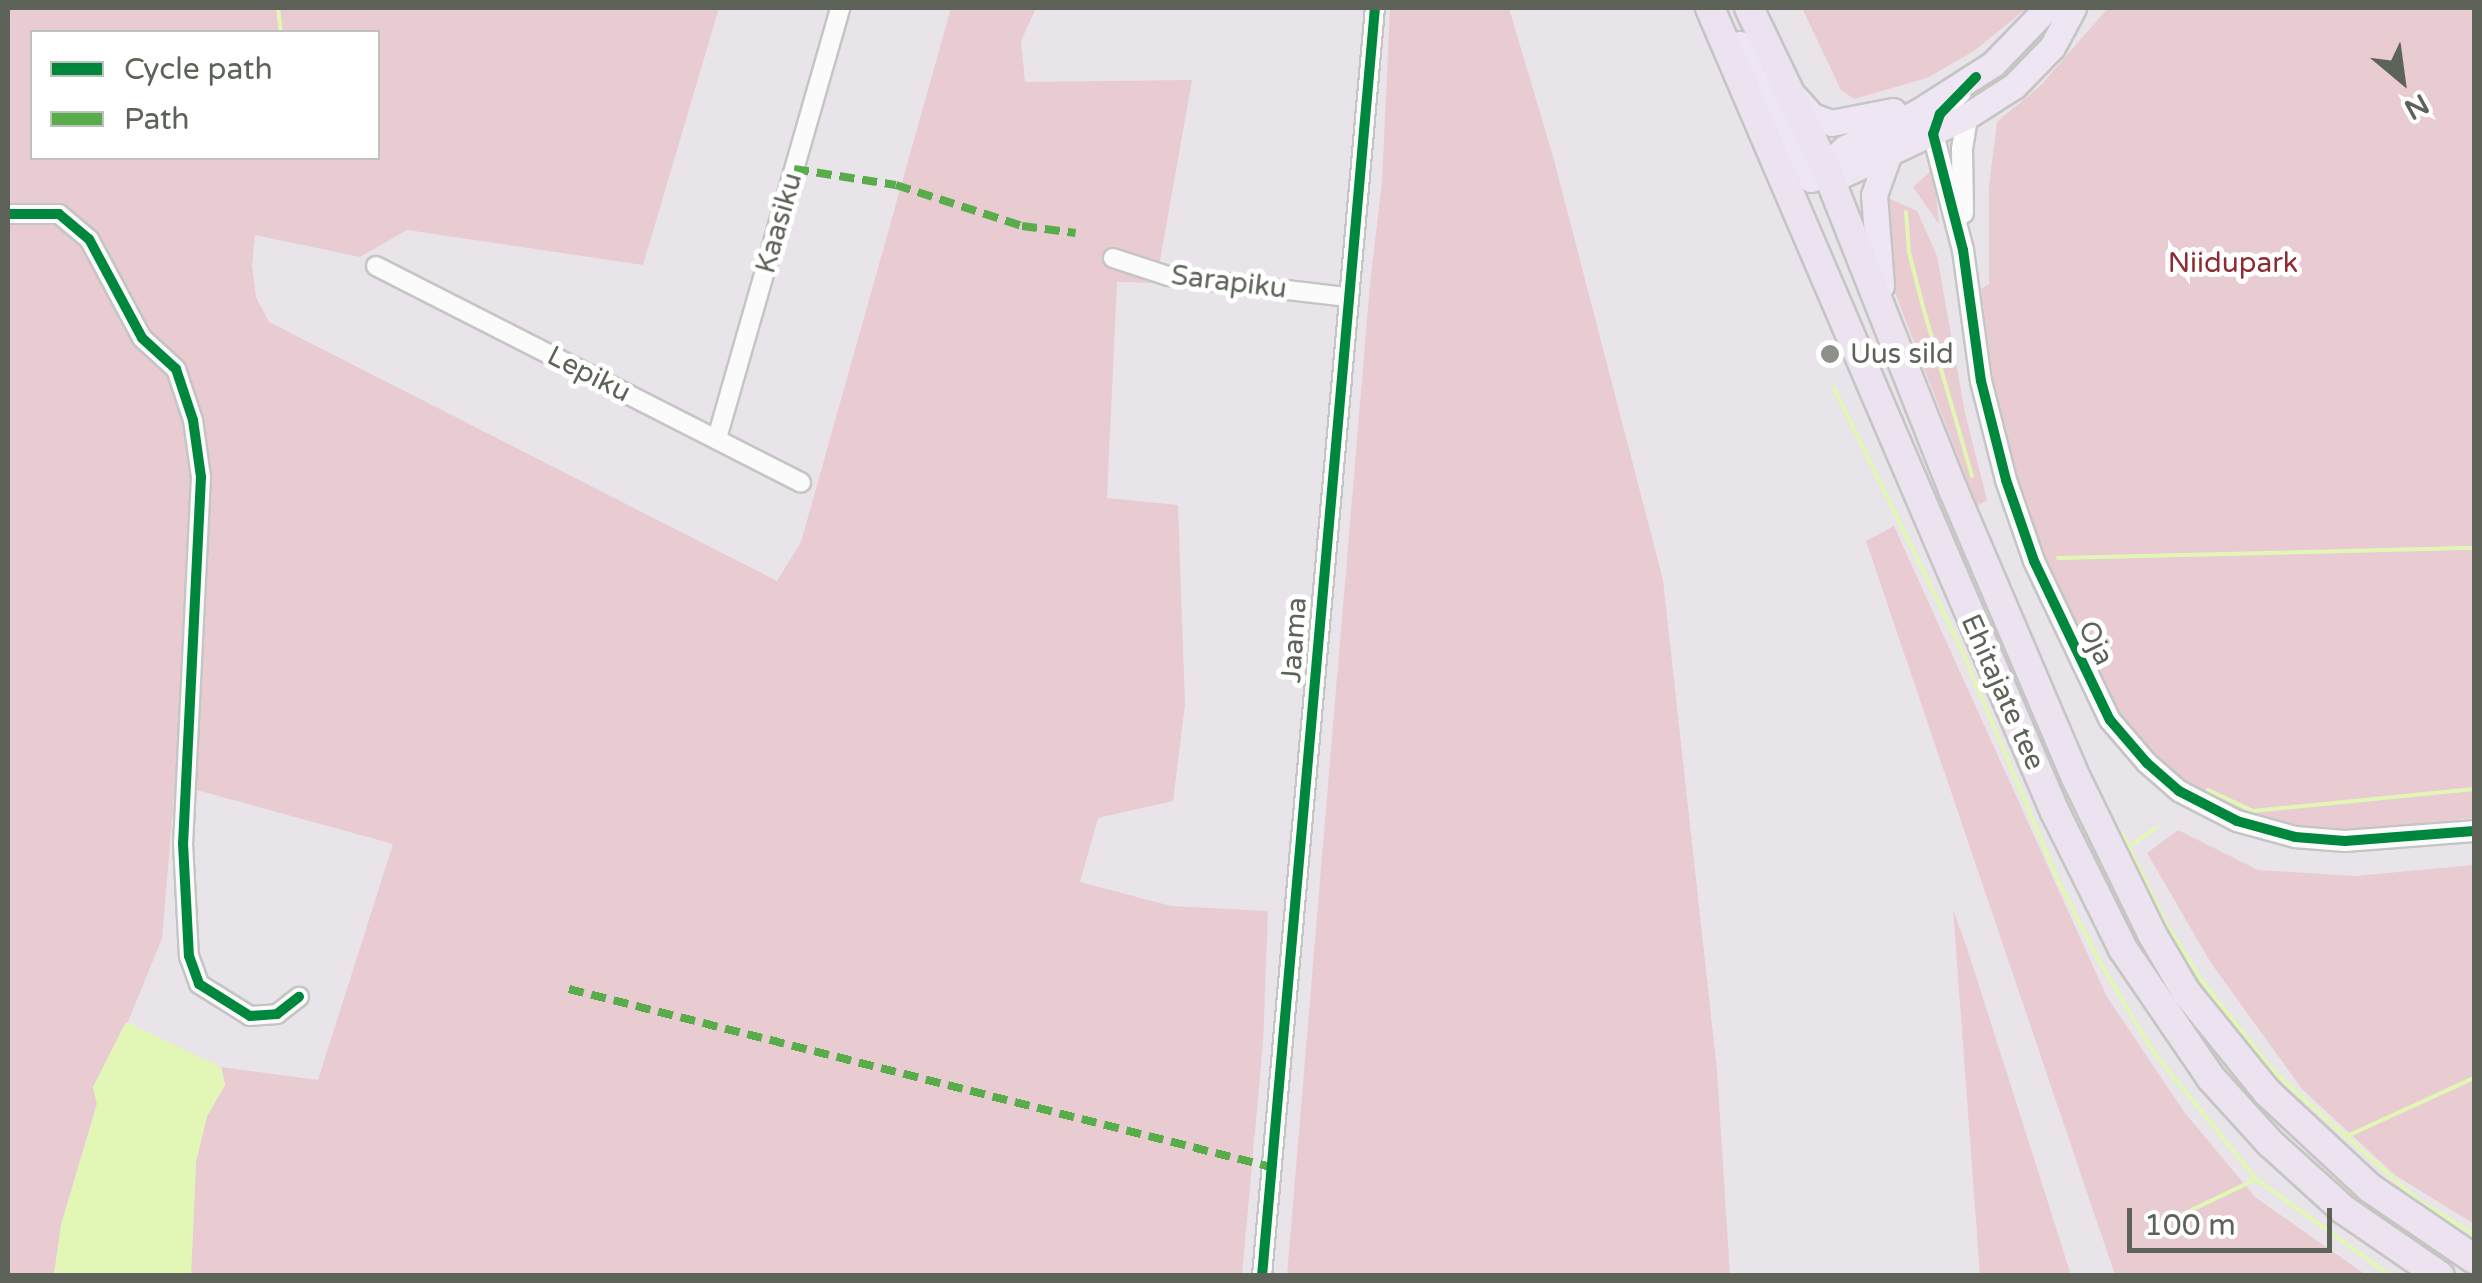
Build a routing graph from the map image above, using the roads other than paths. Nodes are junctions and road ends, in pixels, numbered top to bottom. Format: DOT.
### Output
graph roads {
  1 [pos="840,8"];
  2 [pos="1375,8"];
  3 [pos="1713,8"];
  4 [pos="1749,8"];
  5 [pos="2047,8"];
  6 [pos="2072,8"];
  7 [pos="1976,76"];
  8 [pos="1794,96"];
  9 [pos="1967,116"];
  10 [pos="1933,134"];
  11 [pos="1888,156"];
  12 [pos="1823,173"];
  13 [pos="8,214"];
  14 [pos="1798,216"];
  15 [pos="1964,250"];
  16 [pos="1113,258"];
  17 [pos="376,266"];
  18 [pos="1348,296"];
  19 [pos="717,438"];
  20 [pos="802,482"];
  21 [pos="1954,492"];
  22 [pos="2474,831"];
  23 [pos="298,996"];
  24 [pos="2474,1259"];
  25 [pos="1262,1276"];
  26 [pos="2440,1276"];
  1 -- 19 [label="street, Kaasiku"];
  2 -- 18 [label="street, Jaama"];
  3 -- 12 [label="main road"];
  3 -- 14 [label="highway, Ehitajate tee"];
  4 -- 8 [label="highway, Ehitajate tee"];
  5 -- 7 [label="main road"];
  6 -- 9 [label="main road"];
  7 -- 8 [label="main road"];
  7 -- 10 [label="street"];
  7 -- 12 [label="main road"];
  8 -- 12 [label="highway, Ehitajate tee"];
  9 -- 10 [label="main road"];
  9 -- 15 [label="street, Oja"];
  10 -- 11 [label="main road"];
  10 -- 15 [label="street, Oja"];
  11 -- 12 [label="main road"];
  11 -- 21 [label="main road"];
  12 -- 14 [label="main road"];
  12 -- 21 [label="highway, Ehitajate tee"];
  13 -- 23 [label="street"];
  14 -- 26 [label="highway, Ehitajate tee"];
  15 -- 22 [label="street, Oja"];
  16 -- 18 [label="street, Sarapiku"];
  17 -- 19 [label="street, Lepiku"];
  18 -- 25 [label="street, Jaama"];
  19 -- 20 [label="street, Lepiku"];
  21 -- 24 [label="highway, Ehitajate tee"];
}
